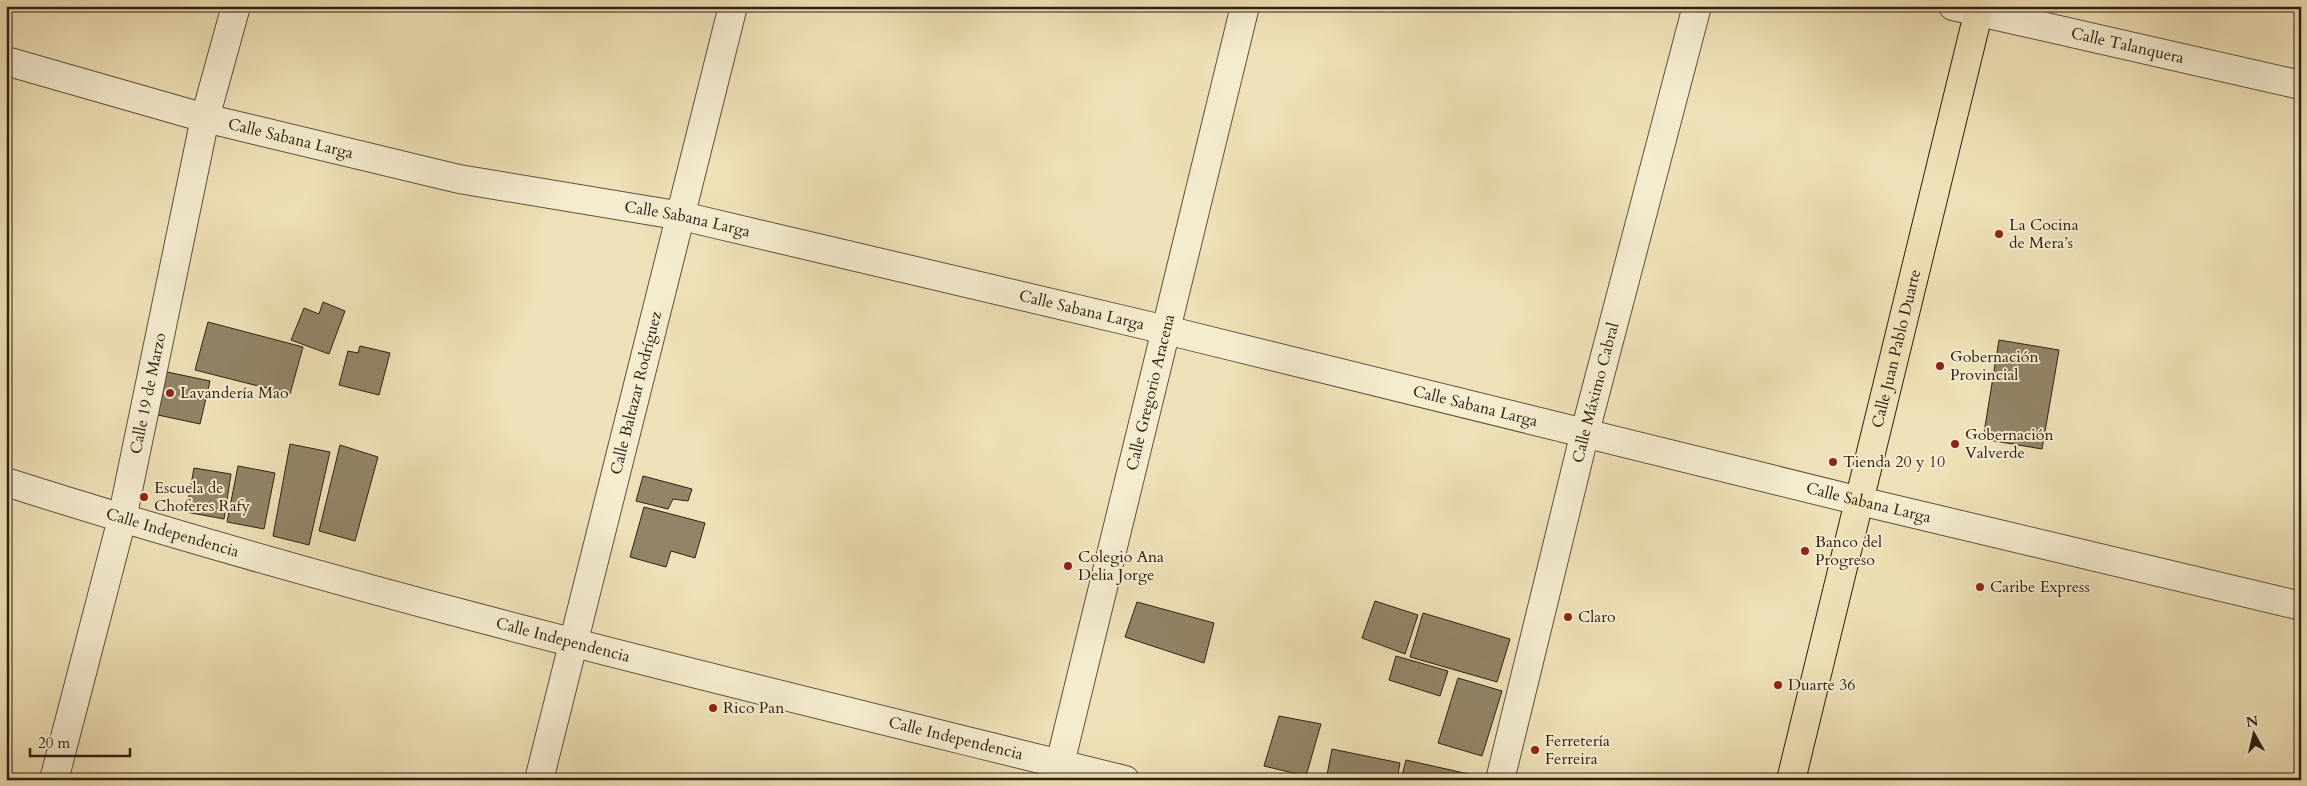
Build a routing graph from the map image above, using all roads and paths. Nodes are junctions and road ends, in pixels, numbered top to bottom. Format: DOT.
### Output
graph roads {
  1 [pos="236,6"];
  2 [pos="733,6"];
  3 [pos="1245,6"];
  4 [pos="1697,6"];
  5 [pos="1970,8"];
  6 [pos="6,62"];
  7 [pos="2301,85"];
  8 [pos="205,118"];
  9 [pos="682,216"];
  10 [pos="1166,330"];
  11 [pos="1585,432"];
  12 [pos="6,482"];
  13 [pos="1860,501"];
  14 [pos="122,518"];
  15 [pos="2301,606"];
  16 [pos="573,644"];
  17 [pos="1058,772"];
  18 [pos="54,780"];
  19 [pos="539,780"];
  20 [pos="1125,780"];
  21 [pos="1500,780"];
  22 [pos="1791,780"];
  1 -- 8 [label="street, Calle 19 de Marzo"];
  2 -- 9 [label="street, Calle Baltazar Rodríguez"];
  3 -- 10 [label="street, Calle Gregorio Aracena"];
  4 -- 11 [label="street, Calle Máximo Cabral"];
  5 -- 7 [label="street, Calle Talanquera"];
  5 -- 13 [label="main road, Calle Juan Pablo Duarte"];
  6 -- 8 [label="street, Calle Sabana Larga"];
  8 -- 9 [label="street, Calle Sabana Larga"];
  8 -- 14 [label="street, Calle 19 de Marzo"];
  9 -- 10 [label="street, Calle Sabana Larga"];
  9 -- 16 [label="street, Calle Baltazar Rodríguez"];
  10 -- 11 [label="street, Calle Sabana Larga"];
  10 -- 17 [label="street, Calle Gregorio Aracena"];
  11 -- 13 [label="street, Calle Sabana Larga"];
  11 -- 21 [label="street, Calle Máximo Cabral"];
  12 -- 14 [label="street, Calle Independencia"];
  13 -- 15 [label="street, Calle Sabana Larga"];
  13 -- 22 [label="main road, Calle Juan Pablo Duarte"];
  14 -- 16 [label="street, Calle Independencia"];
  14 -- 18 [label="street, Calle 19 de Marzo"];
  16 -- 17 [label="street, Calle Independencia"];
  16 -- 19 [label="street, Calle Baltazar Rodríguez"];
  17 -- 20 [label="street, Calle Independencia"];
}
